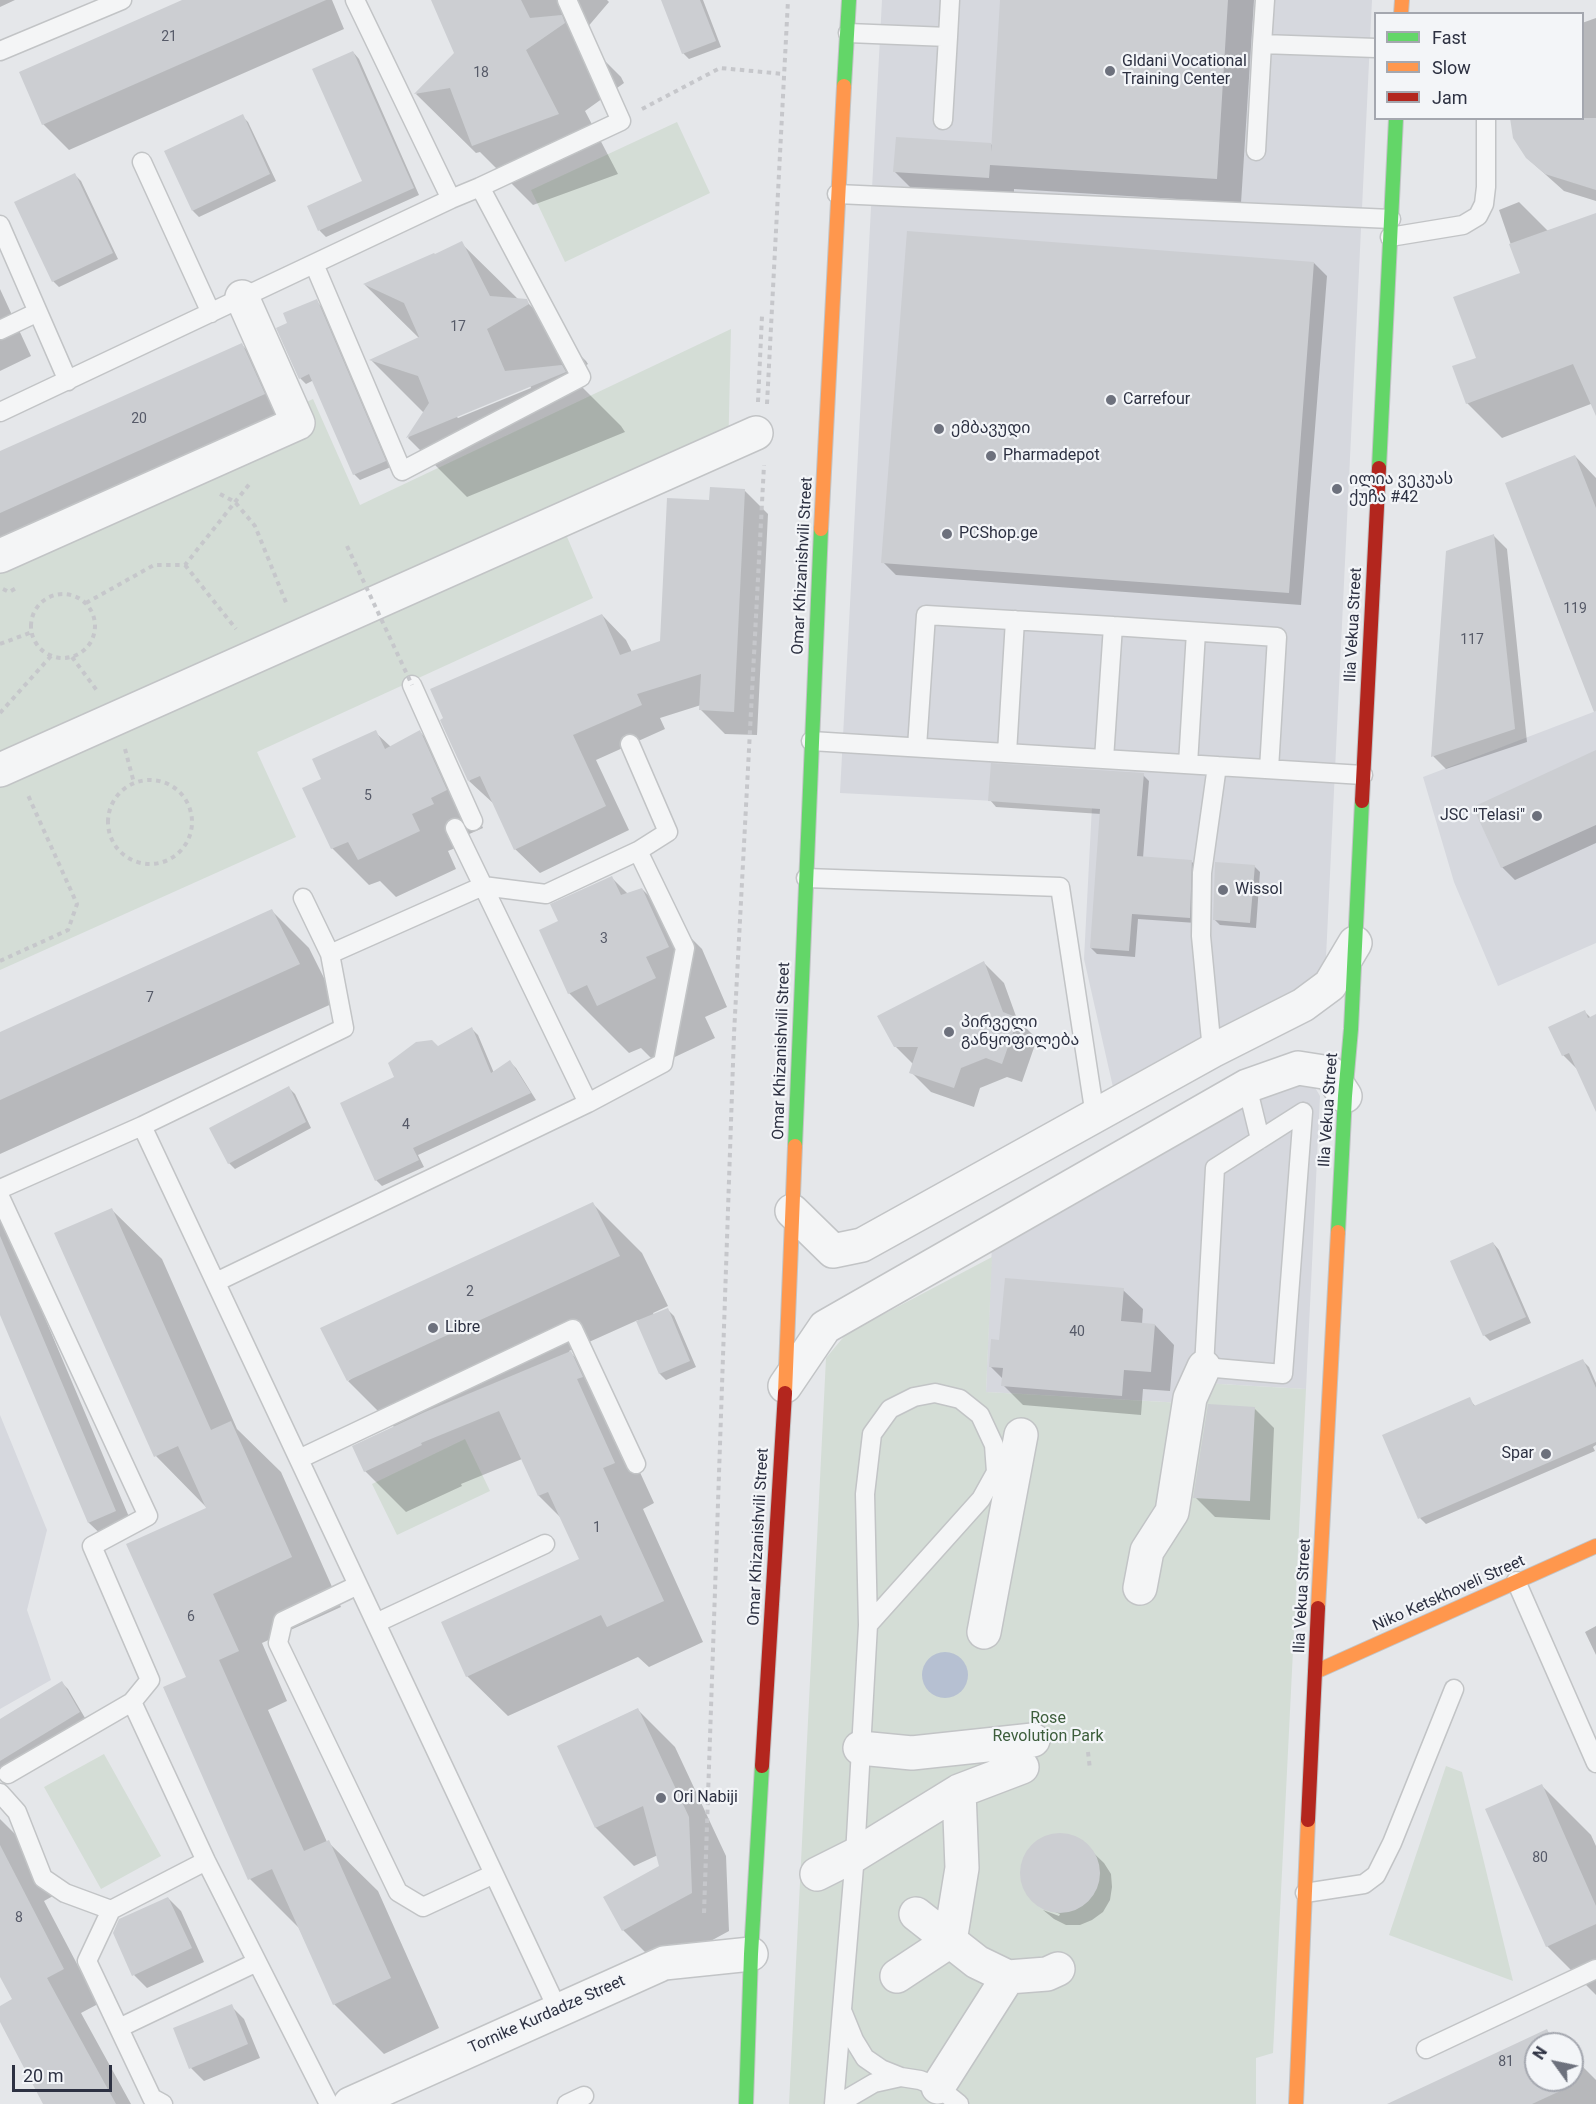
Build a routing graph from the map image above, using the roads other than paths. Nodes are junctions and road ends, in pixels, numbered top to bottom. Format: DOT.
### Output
graph roads {
  1 [pos="122,0"];
  2 [pos="356,0"];
  3 [pos="567,0"];
  4 [pos="849,0"];
  5 [pos="950,0"];
  6 [pos="1265,0"];
  7 [pos="848,33"];
  8 [pos="948,37"];
  9 [pos="1262,44"];
  10 [pos="1374,48"];
  11 [pos="0,51"];
  12 [pos="944,120"];
  13 [pos="1396,120"];
  14 [pos="1486,120"];
  15 [pos="1256,151"];
  16 [pos="142,162"];
  17 [pos="480,187"];
  18 [pos="837,194"];
  19 [pos="452,199"];
  20 [pos="1390,219"];
  21 [pos="0,225"];
  22 [pos="1390,237"];
  23 [pos="314,264"];
  24 [pos="242,297"];
  25 [pos="38,312"];
  26 [pos="211,313"];
  27 [pos="0,330"];
  28 [pos="68,381"];
  29 [pos="0,412"];
  30 [pos="762,435"];
  31 [pos="0,556"];
  32 [pos="1015,620"];
  33 [pos="1113,626"];
  34 [pos="1196,632"];
  35 [pos="412,686"];
  36 [pos="811,741"];
  37 [pos="630,744"];
  38 [pos="917,747"];
  39 [pos="1007,753"];
  40 [pos="1104,759"];
  41 [pos="1188,764"];
  42 [pos="1217,766"];
  43 [pos="7,767"];
  44 [pos="1269,769"];
  45 [pos="1363,775"];
  46 [pos="472,820"];
  47 [pos="455,828"];
  48 [pos="638,851"];
  49 [pos="806,878"];
  50 [pos="483,886"];
  51 [pos="303,898"];
  52 [pos="1355,943"];
  53 [pos="330,954"];
  54 [pos="1212,1051"];
  55 [pos="1248,1086"];
  56 [pos="1345,1096"];
  57 [pos="588,1103"];
  58 [pos="1095,1116"];
  59 [pos="142,1125"];
  60 [pos="1260,1139"];
  61 [pos="0,1189"];
  62 [pos="0,1197"];
  63 [pos="792,1211"];
  64 [pos="216,1282"];
  65 [pos="1204,1366"];
  66 [pos="784,1386"];
  67 [pos="1021,1435"];
  68 [pos="299,1459"];
  69 [pos="636,1464"];
  70 [pos="545,1545"];
  71 [pos="1596,1546"];
  72 [pos="1516,1581"];
  73 [pos="358,1585"];
  74 [pos="1140,1588"];
  75 [pos="376,1623"];
  76 [pos="868,1625"];
  77 [pos="984,1632"];
  78 [pos="1315,1671"];
  79 [pos="1454,1689"];
  80 [pos="132,1702"];
  81 [pos="860,1748"];
  82 [pos="1596,1763"];
  83 [pos="8,1774"];
  84 [pos="959,1791"];
  85 [pos="0,1793"];
  86 [pos="855,1855"];
  87 [pos="206,1861"];
  88 [pos="494,1874"];
  89 [pos="817,1874"];
  90 [pos="1305,1893"];
  91 [pos="111,1910"];
  92 [pos="916,1914"];
  93 [pos="950,1941"];
  94 [pos="751,1954"];
  95 [pos="257,1962"];
  96 [pos="1058,1969"];
  97 [pos="1596,1969"];
  98 [pos="897,1976"];
  99 [pos="1008,1977"];
  100 [pos="842,2002"];
  101 [pos="558,2010"];
  102 [pos="119,2028"];
  103 [pos="1426,2049"];
  104 [pos="901,2077"];
  105 [pos="949,2095"];
  106 [pos="584,2096"];
  107 [pos="163,2104"];
  108 [pos="329,2104"];
  109 [pos="350,2104"];
  110 [pos="567,2104"];
  111 [pos="746,2104"];
  112 [pos="834,2104"];
  113 [pos="844,2104"];
  114 [pos="1296,2104"];
  1 -- 11 [label="lane"];
  2 -- 19 [label="lane"];
  3 -- 17 [label="lane"];
  4 -- 7 [label="main road, Omar Khizanishvili Street"];
  5 -- 8 [label="lane"];
  6 -- 9 [label="lane"];
  7 -- 8 [label="lane"];
  7 -- 18 [label="main road, Omar Khizanishvili Street"];
  8 -- 12 [label="lane"];
  9 -- 10 [label="lane"];
  9 -- 15 [label="lane"];
  13 -- 20 [label="main road, Ilia Vekua Street"];
  14 -- 22 [label="lane"];
  16 -- 26 [label="lane"];
  17 -- 19 [label="lane"];
  17 -- 23 [label="lane"];
  18 -- 20 [label="lane"];
  18 -- 36 [label="main road, Omar Khizanishvili Street"];
  19 -- 23 [label="lane"];
  20 -- 22 [label="main road, Ilia Vekua Street"];
  21 -- 25 [label="lane"];
  22 -- 45 [label="main road, Ilia Vekua Street"];
  23 -- 24 [label="lane"];
  24 -- 26 [label="lane"];
  24 -- 31 [label="street"];
  25 -- 27 [label="lane"];
  25 -- 28 [label="lane"];
  26 -- 28 [label="lane"];
  28 -- 29 [label="lane"];
  30 -- 43 [label="street"];
  32 -- 33 [label="lane"];
  32 -- 38 [label="lane"];
  32 -- 39 [label="lane"];
  33 -- 34 [label="lane"];
  33 -- 40 [label="lane"];
  34 -- 41 [label="lane"];
  34 -- 44 [label="lane"];
  35 -- 46 [label="lane"];
  36 -- 38 [label="lane"];
  36 -- 49 [label="main road, Omar Khizanishvili Street"];
  37 -- 48 [label="lane"];
  38 -- 39 [label="lane"];
  39 -- 40 [label="lane"];
  40 -- 41 [label="lane"];
  41 -- 42 [label="lane"];
  42 -- 44 [label="lane"];
  42 -- 54 [label="lane"];
  44 -- 45 [label="lane"];
  45 -- 52 [label="main road, Ilia Vekua Street"];
  47 -- 50 [label="lane"];
  48 -- 50 [label="lane"];
  48 -- 57 [label="lane"];
  49 -- 58 [label="lane"];
  49 -- 63 [label="main road, Omar Khizanishvili Street"];
  50 -- 53 [label="lane"];
  50 -- 57 [label="lane"];
  51 -- 53 [label="lane"];
  52 -- 54 [label="street"];
  52 -- 56 [label="main road, Ilia Vekua Street"];
  53 -- 59 [label="lane"];
  54 -- 58 [label="street"];
  55 -- 56 [label="street"];
  55 -- 60 [label="lane"];
  55 -- 66 [label="street"];
  56 -- 78 [label="main road, Ilia Vekua Street"];
  57 -- 64 [label="lane"];
  58 -- 63 [label="street"];
  59 -- 61 [label="lane"];
  59 -- 64 [label="lane"];
  60 -- 65 [label="lane"];
  60 -- 65 [label="lane"];
  62 -- 80 [label="lane"];
  63 -- 66 [label="main road, Omar Khizanishvili Street"];
  64 -- 68 [label="lane"];
  65 -- 74 [label="street"];
  66 -- 94 [label="main road, Omar Khizanishvili Street"];
  67 -- 77 [label="street"];
  68 -- 69 [label="lane"];
  68 -- 73 [label="lane"];
  70 -- 75 [label="lane"];
  71 -- 72 [label="main road, Niko Ketskhoveli Street"];
  72 -- 78 [label="main road, Niko Ketskhoveli Street"];
  72 -- 82 [label="lane"];
  73 -- 75 [label="lane"];
  73 -- 88 [label="lane"];
  75 -- 88 [label="lane"];
  76 -- 76 [label="lane"];
  76 -- 81 [label="lane"];
  78 -- 90 [label="main road, Ilia Vekua Street"];
  79 -- 90 [label="lane"];
  80 -- 83 [label="lane"];
  80 -- 87 [label="lane"];
  81 -- 84 [label="street"];
  81 -- 86 [label="lane"];
  84 -- 86 [label="street"];
  84 -- 93 [label="street"];
  85 -- 91 [label="lane"];
  86 -- 89 [label="street"];
  86 -- 100 [label="lane"];
  87 -- 91 [label="lane"];
  87 -- 95 [label="lane"];
  88 -- 101 [label="lane"];
  90 -- 114 [label="main road, Ilia Vekua Street"];
  91 -- 102 [label="lane"];
  92 -- 93 [label="street"];
  93 -- 98 [label="street"];
  93 -- 99 [label="street"];
  94 -- 101 [label="street, Tornike Kurdadze Street"];
  94 -- 111 [label="main road, Omar Khizanishvili Street"];
  95 -- 102 [label="lane"];
  95 -- 108 [label="lane"];
  96 -- 99 [label="street"];
  97 -- 103 [label="lane"];
  99 -- 105 [label="street"];
  100 -- 104 [label="lane"];
  100 -- 112 [label="lane"];
  101 -- 109 [label="street, Tornike Kurdadze Street"];
  102 -- 107 [label="lane"];
  104 -- 105 [label="lane"];
  104 -- 113 [label="lane"];
  106 -- 110 [label="lane"];
}
